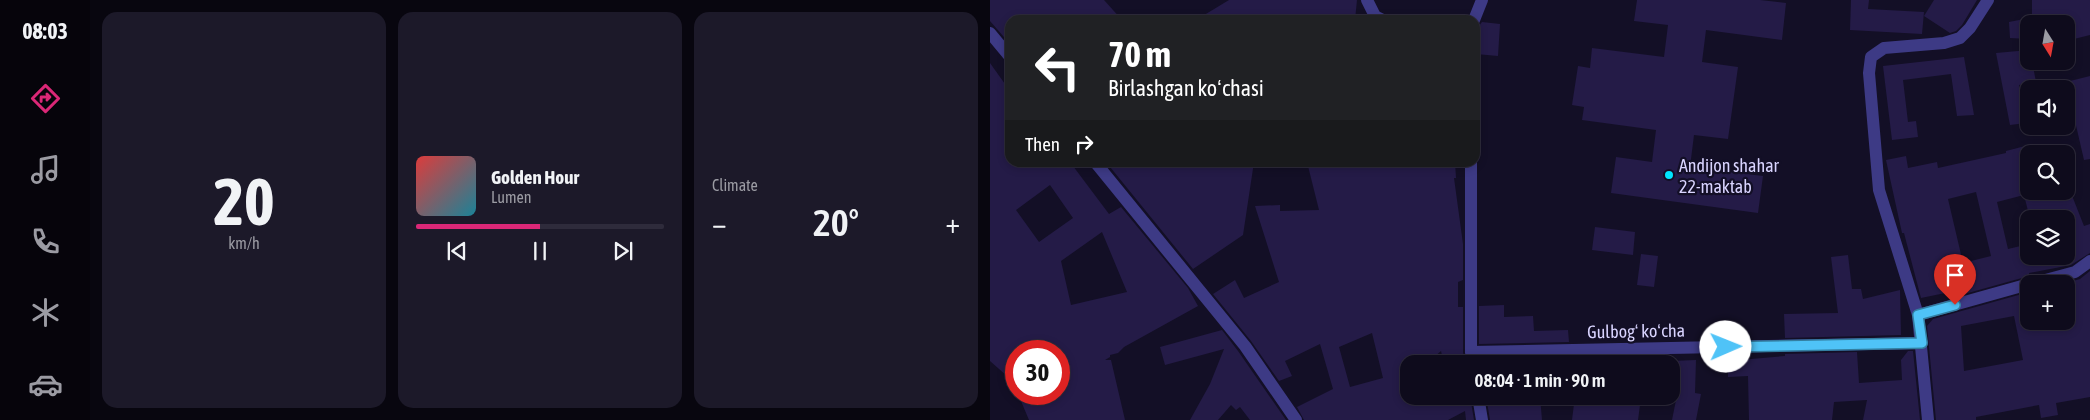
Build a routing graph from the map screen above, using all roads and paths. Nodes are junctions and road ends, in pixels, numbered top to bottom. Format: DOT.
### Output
graph roads {
  1 [pos="1367,0"];
  2 [pos="1482,0"];
  3 [pos="1988,0"];
  4 [pos="1374,15"];
  5 [pos="1476,15"];
  6 [pos="990,33"];
  7 [pos="1005,52"];
  8 [pos="1098,167"];
  9 [pos="1471,167"];
  10 [pos="2090,261"];
  11 [pos="2064,275"];
  12 [pos="2020,287"];
  13 [pos="1918,315"];
  14 [pos="1922,343"];
  15 [pos="1472,355"];
  16 [pos="1562,355"];
  17 [pos="1480,405"];
  18 [pos="1296,420"];
  19 [pos="1482,420"];
  20 [pos="1928,420"];
  1 -- 4 [label="street"];
  2 -- 5 [label="street"];
  3 -- 13 [label="street"];
  6 -- 7 [label="street"];
  8 -- 18 [label="street"];
  9 -- 15 [label="street"];
  10 -- 11 [label="street"];
  12 -- 13 [label="street"];
  13 -- 14 [label="street"];
  14 -- 16 [label="street, Gulbogʻ koʻcha"];
  14 -- 20 [label="street"];
  17 -- 19 [label="street"];
}
